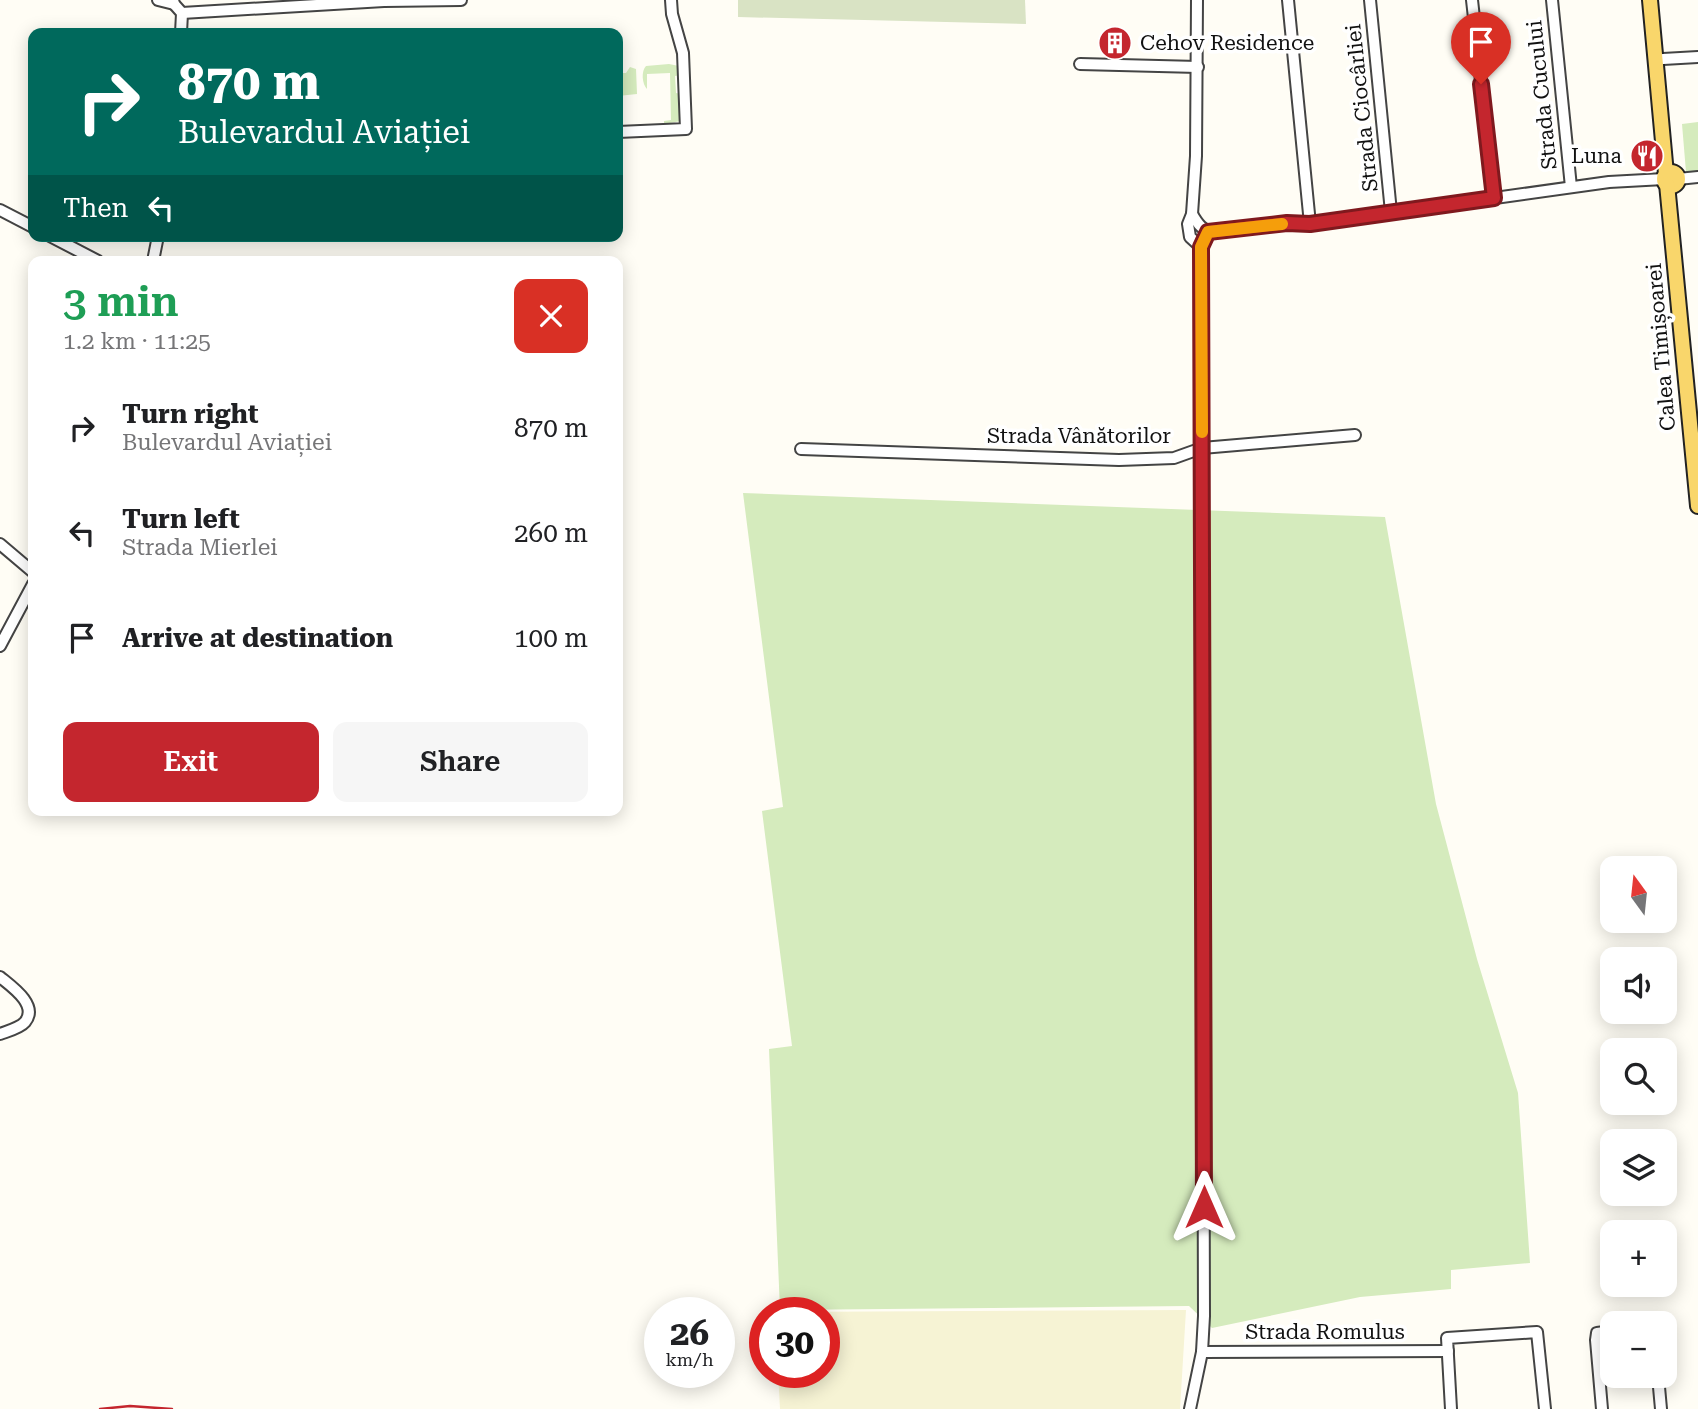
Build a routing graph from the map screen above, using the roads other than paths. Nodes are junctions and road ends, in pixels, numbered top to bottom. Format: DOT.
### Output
graph roads {
  1 [pos="158,0"];
  2 [pos="384,0"];
  3 [pos="461,0"];
  4 [pos="671,0"];
  5 [pos="1197,0"];
  6 [pos="1288,0"];
  7 [pos="1370,0"];
  8 [pos="1472,0"];
  9 [pos="1552,0"];
  10 [pos="1650,0"];
  11 [pos="1657,0"];
  12 [pos="257,4"];
  13 [pos="176,6"];
  14 [pos="180,28"];
  15 [pos="1698,57"];
  16 [pos="1663,59"];
  17 [pos="1080,64"];
  18 [pos="1198,68"];
  19 [pos="623,132"];
  20 [pos="1698,177"];
  21 [pos="1670,179"];
  22 [pos="1571,187"];
  23 [pos="1494,198"];
  24 [pos="0,211"];
  25 [pos="1391,212"];
  26 [pos="1192,214"];
  27 [pos="1310,224"];
  28 [pos="28,225"];
  29 [pos="1208,232"];
  30 [pos="62,242"];
  31 [pos="1201,247"];
  32 [pos="88,256"];
  33 [pos="1354,435"];
  34 [pos="1698,438"];
  35 [pos="1202,447"];
  36 [pos="802,449"];
  37 [pos="1698,506"];
  38 [pos="0,544"];
  39 [pos="28,568"];
  40 [pos="28,593"];
  41 [pos="0,646"];
  42 [pos="0,977"];
  43 [pos="0,1034"];
  44 [pos="1600,1333"];
  45 [pos="1202,1352"];
  46 [pos="1448,1352"];
  47 [pos="1600,1386"];
  48 [pos="1600,1388"];
  49 [pos="1659,1388"];
  50 [pos="1190,1409"];
  51 [pos="1451,1409"];
  52 [pos="1545,1409"];
  53 [pos="1602,1409"];
  54 [pos="1661,1409"];
  1 -- 13 [label="street"];
  2 -- 3 [label="street"];
  2 -- 12 [label="street"];
  4 -- 19 [label="street"];
  5 -- 18 [label="street"];
  6 -- 27 [label="street"];
  7 -- 25 [label="street, Strada Ciocârliei"];
  8 -- 23 [label="street"];
  9 -- 22 [label="street, Strada Cucului"];
  10 -- 21 [label="main road, Calea Timișoarei"];
  11 -- 16 [label="main road, Calea Timișoarei"];
  12 -- 13 [label="street"];
  13 -- 14 [label="street"];
  15 -- 16 [label="street"];
  16 -- 21 [label="main road, Calea Timișoarei"];
  17 -- 18 [label="street"];
  18 -- 26 [label="street"];
  20 -- 21 [label="street"];
  21 -- 22 [label="street"];
  21 -- 34 [label="main road, Calea Timișoarei"];
  21 -- 37 [label="main road, Calea Timișoarei"];
  22 -- 23 [label="street"];
  23 -- 25 [label="street"];
  24 -- 28 [label="street"];
  25 -- 27 [label="street"];
  26 -- 29 [label="street"];
  26 -- 31 [label="street"];
  27 -- 29 [label="street"];
  29 -- 31 [label="street"];
  30 -- 32 [label="street"];
  31 -- 35 [label="street"];
  33 -- 35 [label="street, Strada Vânătorilor"];
  35 -- 36 [label="street, Strada Vânătorilor"];
  35 -- 45 [label="street"];
  38 -- 39 [label="street"];
  40 -- 41 [label="street"];
  42 -- 43 [label="street"];
  44 -- 47 [label="street"];
  45 -- 46 [label="street, Strada Romulus"];
  45 -- 50 [label="street"];
  46 -- 51 [label="street"];
  46 -- 52 [label="street"];
  48 -- 53 [label="street"];
  49 -- 54 [label="street"];
}
